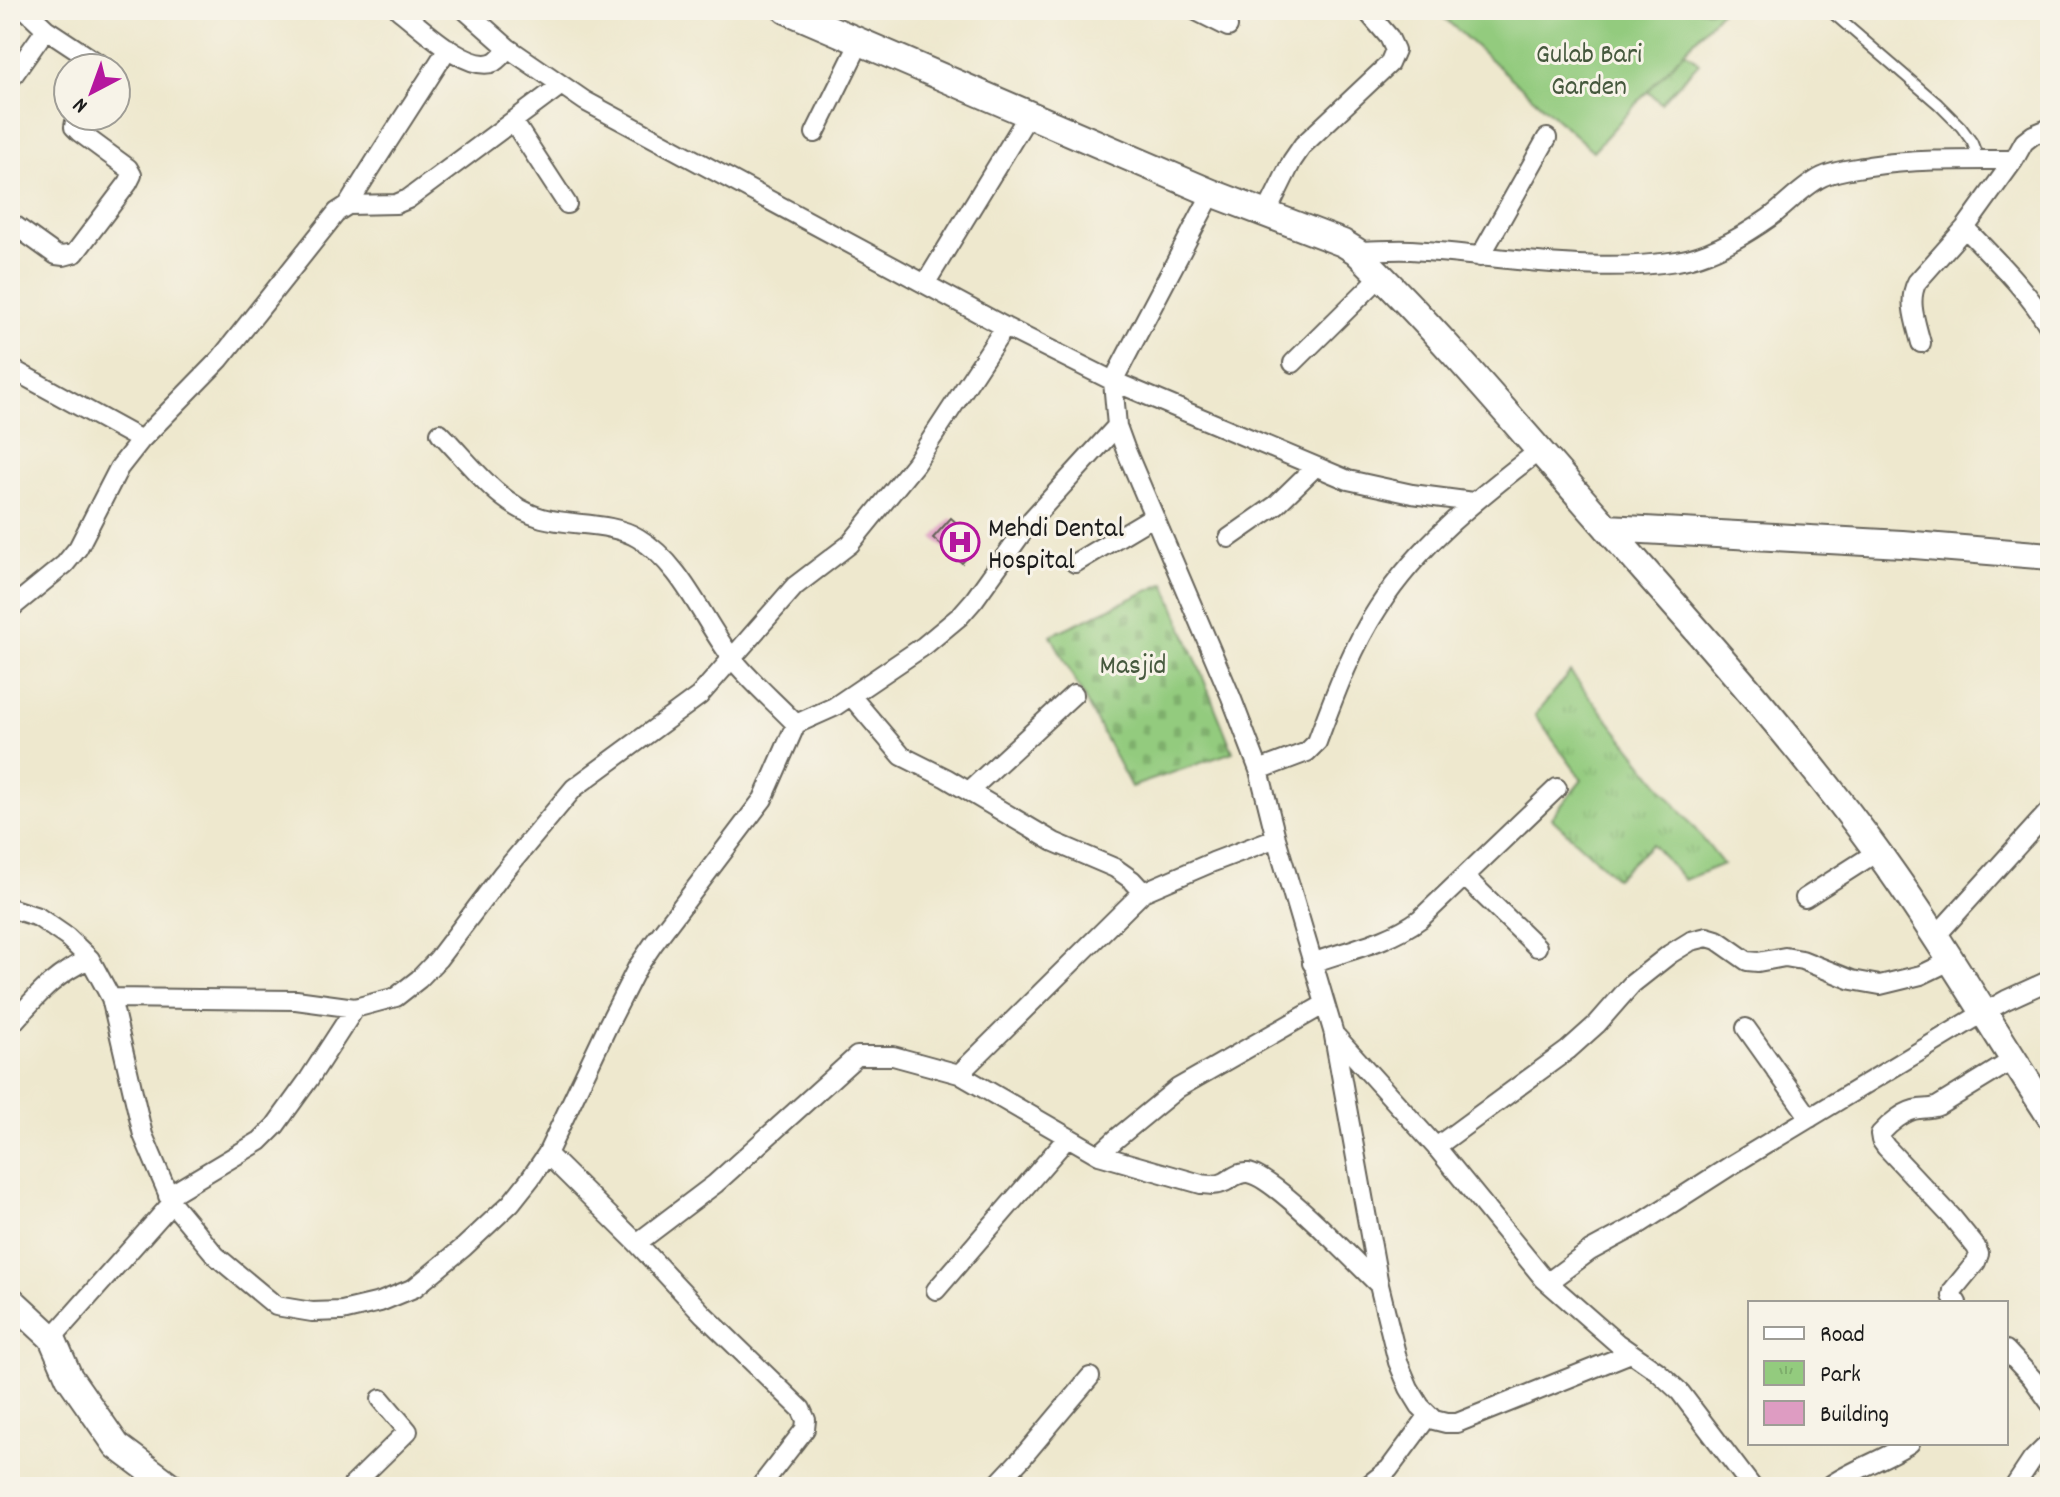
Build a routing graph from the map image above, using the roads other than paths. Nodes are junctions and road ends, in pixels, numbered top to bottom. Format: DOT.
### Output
graph roads {
  1 [pos="26,10"];
  2 [pos="399,10"];
  3 [pos="465,10"];
  4 [pos="786,10"];
  5 [pos="1194,10"];
  6 [pos="1366,10"];
  7 [pos="1829,10"];
  8 [pos="1228,27"];
  9 [pos="46,29"];
  10 [pos="860,42"];
  11 [pos="448,48"];
  12 [pos="508,48"];
  13 [pos="81,52"];
  14 [pos="10,80"];
  15 [pos="560,86"];
  16 [pos="1029,114"];
  17 [pos="513,121"];
  18 [pos="2050,128"];
  19 [pos="79,132"];
  20 [pos="815,133"];
  21 [pos="1547,138"];
  22 [pos="1979,160"];
  23 [pos="2014,160"];
  24 [pos="1212,193"];
  25 [pos="567,204"];
  26 [pos="348,205"];
  27 [pos="1266,214"];
  28 [pos="10,222"];
  29 [pos="1965,228"];
  30 [pos="1356,251"];
  31 [pos="1480,257"];
  32 [pos="1381,276"];
  33 [pos="925,284"];
  34 [pos="1005,327"];
  35 [pos="2050,328"];
  36 [pos="1921,343"];
  37 [pos="1293,363"];
  38 [pos="10,368"];
  39 [pos="1113,381"];
  40 [pos="1117,426"];
  41 [pos="440,433"];
  42 [pos="141,440"];
  43 [pos="1540,450"];
  44 [pos="1315,467"];
  45 [pos="1473,502"];
  46 [pos="1154,516"];
  47 [pos="1607,528"];
  48 [pos="1229,538"];
  49 [pos="2050,556"];
  50 [pos="1075,563"];
  51 [pos="10,609"];
  52 [pos="733,659"];
  53 [pos="1074,694"];
  54 [pos="851,696"];
  55 [pos="796,724"];
  56 [pos="1259,770"];
  57 [pos="1557,788"];
  58 [pos="969,791"];
  59 [pos="2050,810"];
  60 [pos="1276,838"];
  61 [pos="1877,852"];
  62 [pos="1465,877"];
  63 [pos="1143,892"];
  64 [pos="1805,898"];
  65 [pos="10,908"];
  66 [pos="1935,937"];
  67 [pos="1537,947"];
  68 [pos="90,959"];
  69 [pos="1950,961"];
  70 [pos="1312,963"];
  71 [pos="2050,980"];
  72 [pos="111,998"];
  73 [pos="1325,1004"];
  74 [pos="355,1008"];
  75 [pos="1983,1013"];
  76 [pos="10,1026"];
  77 [pos="1746,1028"];
  78 [pos="1334,1034"];
  79 [pos="2013,1060"];
  80 [pos="959,1074"];
  81 [pos="2050,1116"];
  82 [pos="1810,1118"];
  83 [pos="1068,1137"];
  84 [pos="1436,1147"];
  85 [pos="547,1154"];
  86 [pos="1099,1155"];
  87 [pos="170,1200"];
  88 [pos="637,1243"];
  89 [pos="1548,1282"];
  90 [pos="1379,1285"];
  91 [pos="936,1290"];
  92 [pos="10,1299"];
  93 [pos="1956,1301"];
  94 [pos="52,1338"];
  95 [pos="2008,1352"];
  96 [pos="1631,1353"];
  97 [pos="1090,1377"];
  98 [pos="381,1399"];
  99 [pos="2050,1403"];
  100 [pos="1429,1415"];
  101 [pos="2050,1442"];
  102 [pos="1897,1446"];
  103 [pos="172,1487"];
  104 [pos="351,1487"];
  105 [pos="760,1487"];
  106 [pos="995,1487"];
  107 [pos="1366,1487"];
  108 [pos="1752,1487"];
  109 [pos="1828,1487"];
  110 [pos="2014,1487"];
  1 -- 9 [label="street"];
  2 -- 11 [label="street"];
  3 -- 12 [label="street"];
  4 -- 10 [label="main road"];
  5 -- 8 [label="street"];
  6 -- 27 [label="street"];
  7 -- 22 [label="lane"];
  9 -- 13 [label="street"];
  9 -- 14 [label="street"];
  10 -- 16 [label="main road"];
  10 -- 20 [label="street"];
  11 -- 12 [label="street"];
  11 -- 26 [label="street"];
  12 -- 15 [label="street"];
  15 -- 17 [label="street"];
  15 -- 33 [label="street"];
  16 -- 24 [label="main road"];
  16 -- 33 [label="street"];
  17 -- 25 [label="street"];
  17 -- 26 [label="street"];
  18 -- 23 [label="street"];
  19 -- 28 [label="street"];
  21 -- 31 [label="street"];
  22 -- 23 [label="street"];
  22 -- 31 [label="street"];
  23 -- 29 [label="street"];
  24 -- 27 [label="main road"];
  24 -- 39 [label="street"];
  26 -- 42 [label="street"];
  27 -- 30 [label="main road"];
  29 -- 35 [label="street"];
  29 -- 36 [label="street"];
  30 -- 31 [label="street"];
  30 -- 32 [label="main road"];
  32 -- 37 [label="street"];
  32 -- 43 [label="main road"];
  33 -- 34 [label="street"];
  34 -- 39 [label="street"];
  34 -- 52 [label="street"];
  38 -- 42 [label="street"];
  39 -- 40 [label="street"];
  39 -- 44 [label="street"];
  40 -- 46 [label="street"];
  40 -- 54 [label="street"];
  41 -- 52 [label="street"];
  42 -- 51 [label="street"];
  43 -- 45 [label="street"];
  43 -- 47 [label="main road"];
  44 -- 45 [label="street"];
  44 -- 48 [label="street"];
  45 -- 56 [label="street"];
  46 -- 50 [label="street"];
  46 -- 56 [label="street"];
  47 -- 49 [label="main road"];
  47 -- 61 [label="main road"];
  52 -- 55 [label="street"];
  52 -- 74 [label="street"];
  53 -- 58 [label="street"];
  54 -- 55 [label="street"];
  54 -- 58 [label="street"];
  55 -- 85 [label="street"];
  56 -- 60 [label="street"];
  57 -- 62 [label="street"];
  58 -- 63 [label="street"];
  59 -- 66 [label="street"];
  60 -- 63 [label="street"];
  60 -- 70 [label="street"];
  61 -- 64 [label="street"];
  61 -- 66 [label="main road"];
  62 -- 67 [label="street"];
  62 -- 70 [label="street"];
  63 -- 80 [label="street"];
  65 -- 68 [label="street"];
  66 -- 69 [label="main road"];
  68 -- 72 [label="street"];
  68 -- 76 [label="street"];
  69 -- 75 [label="main road"];
  69 -- 84 [label="street"];
  70 -- 73 [label="street"];
  71 -- 75 [label="street"];
  72 -- 74 [label="street"];
  72 -- 87 [label="street"];
  73 -- 78 [label="street"];
  73 -- 86 [label="street"];
  74 -- 87 [label="street"];
  75 -- 79 [label="main road"];
  75 -- 82 [label="street"];
  77 -- 82 [label="street"];
  78 -- 84 [label="street"];
  78 -- 90 [label="street"];
  79 -- 81 [label="main road"];
  79 -- 93 [label="street"];
  80 -- 83 [label="street"];
  80 -- 88 [label="street"];
  82 -- 89 [label="street"];
  83 -- 86 [label="street"];
  83 -- 91 [label="street"];
  84 -- 89 [label="street"];
  85 -- 87 [label="street"];
  85 -- 88 [label="street"];
  86 -- 90 [label="street"];
  87 -- 94 [label="street"];
  88 -- 105 [label="street"];
  89 -- 96 [label="street"];
  90 -- 100 [label="street"];
  92 -- 94 [label="main road"];
  94 -- 103 [label="main road"];
  95 -- 99 [label="street"];
  96 -- 100 [label="street"];
  96 -- 108 [label="street"];
  97 -- 106 [label="street"];
  98 -- 104 [label="street"];
  100 -- 107 [label="street"];
  101 -- 110 [label="street"];
  102 -- 109 [label="street"];
}
